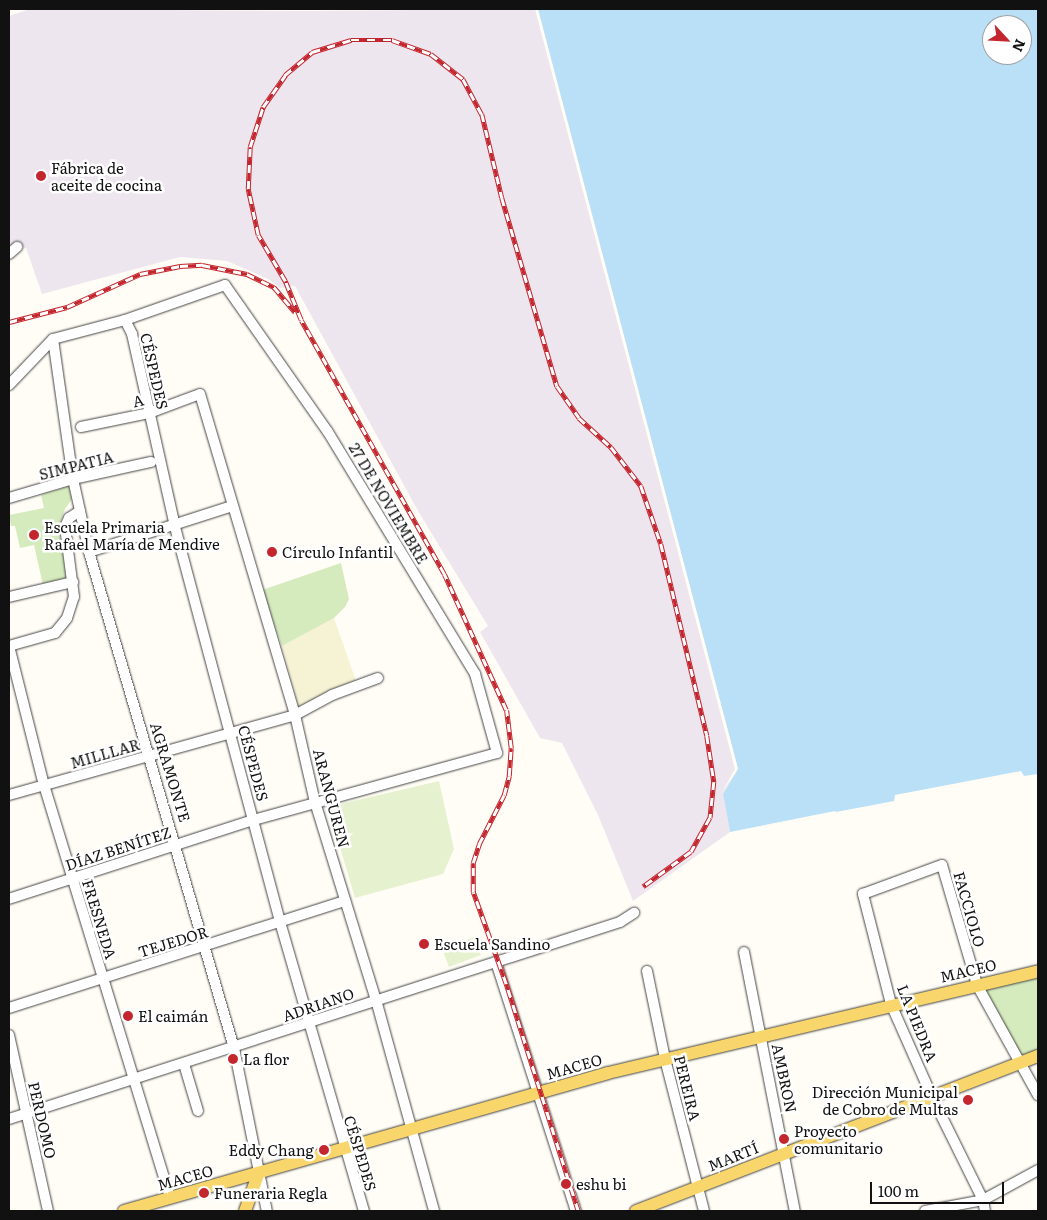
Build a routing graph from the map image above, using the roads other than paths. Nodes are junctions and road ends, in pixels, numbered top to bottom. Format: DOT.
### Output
graph roads {
  1 [pos="17,247"];
  2 [pos="9,254"];
  3 [pos="125,320"];
  4 [pos="53,340"];
  5 [pos="9,384"];
  6 [pos="200,394"];
  7 [pos="149,413"];
  8 [pos="81,427"];
  9 [pos="151,462"];
  10 [pos="73,479"];
  11 [pos="9,498"];
  12 [pos="232,506"];
  13 [pos="80,512"];
  14 [pos="175,526"];
  15 [pos="89,552"];
  16 [pos="73,582"];
  17 [pos="9,597"];
  18 [pos="9,646"];
  19 [pos="378,678"];
  20 [pos="295,715"];
  21 [pos="230,732"];
  22 [pos="497,753"];
  23 [pos="150,756"];
  24 [pos="44,785"];
  25 [pos="9,795"];
  26 [pos="315,802"];
  27 [pos="253,820"];
  28 [pos="177,844"];
  29 [pos="73,879"];
  30 [pos="863,894"];
  31 [pos="9,899"];
  32 [pos="346,901"];
  33 [pos="634,913"];
  34 [pos="280,922"];
  35 [pos="207,946"];
  36 [pos="744,952"];
  37 [pos="496,962"];
  38 [pos="647,971"];
  39 [pos="1038,971"];
  40 [pos="103,979"];
  41 [pos="977,985"];
  42 [pos="376,1000"];
  43 [pos="891,1004"];
  44 [pos="9,1008"];
  45 [pos="309,1024"];
  46 [pos="9,1035"];
  47 [pos="761,1036"];
  48 [pos="234,1048"];
  49 [pos="1038,1056"];
  50 [pos="665,1058"];
  51 [pos="1021,1063"];
  52 [pos="184,1064"];
  53 [pos="135,1080"];
  54 [pos="538,1094"];
  55 [pos="1038,1095"];
  56 [pos="933,1099"];
  57 [pos="198,1111"];
  58 [pos="26,1115"];
  59 [pos="9,1119"];
  60 [pos="412,1132"];
  61 [pos="344,1151"];
  62 [pos="786,1153"];
  63 [pos="1038,1170"];
  64 [pos="259,1172"];
  65 [pos="698,1188"];
  66 [pos="170,1198"];
  67 [pos="983,1200"];
  68 [pos="48,1211"];
  69 [pos="124,1211"];
  70 [pos="245,1211"];
  71 [pos="267,1211"];
  72 [pos="364,1211"];
  73 [pos="434,1211"];
  74 [pos="576,1211"];
  75 [pos="636,1211"];
  76 [pos="704,1211"];
  77 [pos="795,1211"];
  78 [pos="925,1211"];
  79 [pos="985,1211"];
  1 -- 2 [label="street"];
  3 -- 4 [label="street"];
  3 -- 7 [label="street, CÉSPEDES"];
  3 -- 22 [label="street, 27 DE NOVIEMBRE"];
  4 -- 5 [label="street"];
  4 -- 10 [label="street, AGRAMONTE"];
  6 -- 7 [label="street, A"];
  6 -- 12 [label="street, ARANGUREN"];
  7 -- 8 [label="street, A"];
  7 -- 14 [label="street, CÉSPEDES"];
  9 -- 10 [label="street, SIMPATIA"];
  10 -- 11 [label="street, SIMPATIA"];
  10 -- 13 [label="street, AGRAMONTE"];
  12 -- 14 [label="street"];
  12 -- 20 [label="street, ARANGUREN"];
  13 -- 15 [label="street, AGRAMONTE"];
  13 -- 16 [label="street"];
  14 -- 15 [label="street"];
  14 -- 21 [label="street, CÉSPEDES"];
  15 -- 23 [label="street, AGRAMONTE"];
  16 -- 17 [label="street"];
  16 -- 18 [label="street"];
  18 -- 24 [label="street, FRESNEDA"];
  19 -- 20 [label="street, MILLLAR"];
  20 -- 21 [label="street, MILLLAR"];
  20 -- 26 [label="street, ARANGUREN"];
  21 -- 23 [label="street, MILLLAR"];
  21 -- 27 [label="street, CÉSPEDES"];
  22 -- 26 [label="street, DÍAZ BENÍTEZ"];
  23 -- 24 [label="street, MILLLAR"];
  23 -- 28 [label="street, AGRAMONTE"];
  24 -- 25 [label="street, MILLLAR"];
  24 -- 29 [label="street, FRESNEDA"];
  26 -- 27 [label="street, DÍAZ BENÍTEZ"];
  26 -- 32 [label="street, ARANGUREN"];
  27 -- 28 [label="street, DÍAZ BENÍTEZ"];
  27 -- 34 [label="street, CÉSPEDES"];
  28 -- 29 [label="street, DÍAZ BENÍTEZ"];
  28 -- 35 [label="street, AGRAMONTE"];
  29 -- 31 [label="street, DÍAZ BENÍTEZ"];
  29 -- 40 [label="street, FRESNEDA"];
  30 -- 41 [label="street, FACCIOLO"];
  30 -- 43 [label="street, LA PIEDRA"];
  32 -- 34 [label="street, TEJEDOR"];
  32 -- 42 [label="street, ARANGUREN"];
  33 -- 37 [label="street, ADRIANO"];
  34 -- 35 [label="street, TEJEDOR"];
  34 -- 45 [label="street, CÉSPEDES"];
  35 -- 40 [label="street, TEJEDOR"];
  35 -- 48 [label="street, AGRAMONTE"];
  36 -- 47 [label="street, AMBRON"];
  37 -- 42 [label="street, ADRIANO"];
  37 -- 54 [label="street"];
  38 -- 50 [label="street, PEREIRA"];
  39 -- 41 [label="main road, MACEO"];
  40 -- 44 [label="street, TEJEDOR"];
  40 -- 53 [label="street, FRESNEDA"];
  41 -- 43 [label="main road, MACEO"];
  41 -- 51 [label="street, FACCIOLO"];
  42 -- 45 [label="street, ADRIANO"];
  42 -- 60 [label="street, ARANGUREN"];
  43 -- 47 [label="main road, MACEO"];
  43 -- 56 [label="street, LA PIEDRA"];
  45 -- 48 [label="street, ADRIANO"];
  45 -- 61 [label="street, CÉSPEDES"];
  46 -- 58 [label="street, PERDOMO"];
  47 -- 50 [label="main road, MACEO"];
  47 -- 62 [label="street, AMBRON"];
  48 -- 52 [label="street, ADRIANO"];
  48 -- 64 [label="street, AGRAMONTE"];
  49 -- 51 [label="main road, MARTÍ"];
  50 -- 54 [label="main road, MACEO"];
  50 -- 65 [label="street, PEREIRA"];
  51 -- 55 [label="street, FACCIOLO"];
  51 -- 56 [label="main road, MARTÍ"];
  52 -- 53 [label="street, ADRIANO"];
  52 -- 57 [label="street"];
  53 -- 58 [label="street, ADRIANO"];
  53 -- 66 [label="street, FRESNEDA"];
  54 -- 60 [label="main road, MACEO"];
  54 -- 74 [label="street"];
  56 -- 62 [label="main road, MARTÍ"];
  56 -- 67 [label="street, LA PIEDRA"];
  58 -- 59 [label="street, ADRIANO"];
  58 -- 68 [label="street, PERDOMO"];
  60 -- 61 [label="main road, MACEO"];
  60 -- 73 [label="street, ARANGUREN"];
  61 -- 64 [label="main road, MACEO"];
  61 -- 72 [label="street, CÉSPEDES"];
  62 -- 65 [label="main road, MARTÍ"];
  62 -- 77 [label="street, AMBRON"];
  63 -- 67 [label="street"];
  64 -- 66 [label="main road, MACEO"];
  64 -- 70 [label="main road"];
  64 -- 71 [label="street, AGRAMONTE"];
  65 -- 75 [label="main road, MARTÍ"];
  65 -- 76 [label="street, PEREIRA"];
  66 -- 69 [label="main road, MACEO"];
  67 -- 78 [label="street"];
  67 -- 79 [label="street, LA PIEDRA"];
}
